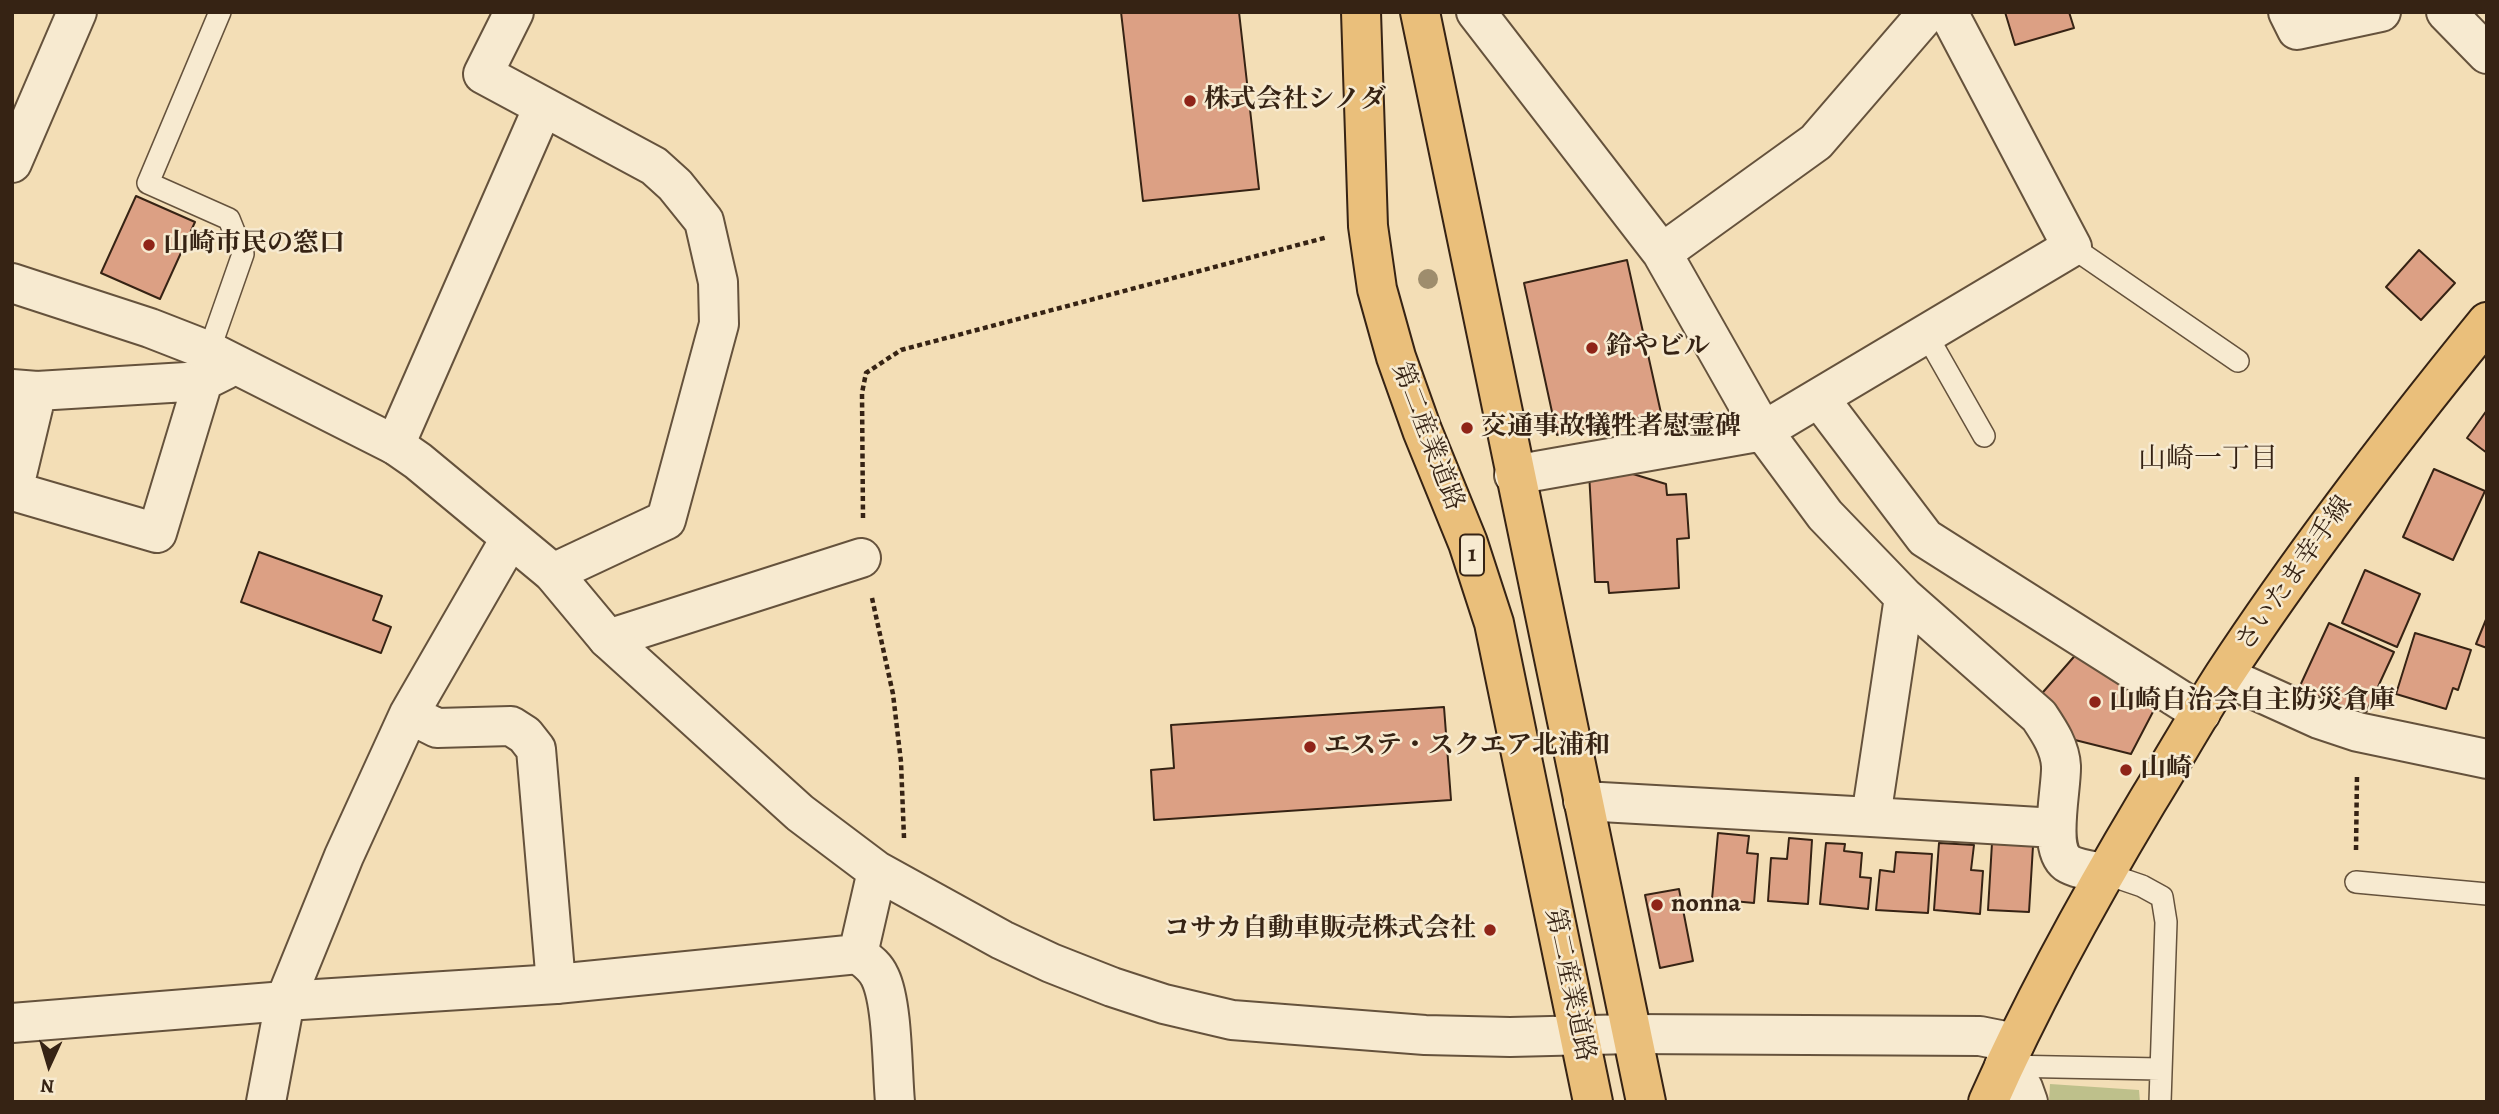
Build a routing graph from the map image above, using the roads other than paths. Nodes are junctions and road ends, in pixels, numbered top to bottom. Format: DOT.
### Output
graph roads {
  1 [pos="77,12"];
  2 [pos="220,12"];
  3 [pos="514,12"];
  4 [pos="1361,12"];
  5 [pos="1420,12"];
  6 [pos="1476,12"];
  7 [pos="1928,12"];
  8 [pos="1948,12"];
  9 [pos="2288,12"];
  10 [pos="2381,12"];
  11 [pos="2446,12"];
  12 [pos="2487,54"];
  13 [pos="543,107"];
  14 [pos="12,163"];
  15 [pos="2072,247"];
  16 [pos="1662,253"];
  17 [pos="12,283"];
  18 [pos="2487,322"];
  19 [pos="1926,334"];
  20 [pos="2238,361"];
  21 [pos="216,365"];
  22 [pos="24,390"];
  23 [pos="1819,398"];
  24 [pos="1763,431"];
  25 [pos="1984,436"];
  26 [pos="395,445"];
  27 [pos="1514,475"];
  28 [pos="510,539"];
  29 [pos="861,558"];
  30 [pos="553,573"];
  31 [pos="1904,597"];
  32 [pos="608,639"];
  33 [pos="2224,676"];
  34 [pos="2201,713"];
  35 [pos="409,714"];
  36 [pos="2487,759"];
  37 [pos="1583,802"];
  38 [pos="1871,817"];
  39 [pos="2056,828"];
  40 [pos="2104,873"];
  41 [pos="891,880"];
  42 [pos="2356,882"];
  43 [pos="2487,894"];
  44 [pos="858,954"];
  45 [pos="556,984"];
  46 [pos="285,1001"];
  47 [pos="12,1023"];
  48 [pos="1632,1034"];
  49 [pos="1580,1035"];
  50 [pos="2009,1054"];
  51 [pos="2160,1069"];
  52 [pos="266,1102"];
  53 [pos="895,1102"];
  54 [pos="1593,1102"];
  55 [pos="1646,1102"];
  56 [pos="1989,1102"];
  57 [pos="2028,1102"];
  58 [pos="2160,1102"];
  1 -- 14 [label="street"];
  2 -- 21 [label="lane"];
  3 -- 13 [label="street"];
  4 -- 49 [label="main road, 第二産業道路 / 1"];
  5 -- 27 [label="main road, 第二産業道路"];
  6 -- 16 [label="street"];
  7 -- 16 [label="street"];
  8 -- 15 [label="street"];
  9 -- 10 [label="street"];
  11 -- 12 [label="street"];
  13 -- 26 [label="street"];
  13 -- 30 [label="street"];
  15 -- 19 [label="street"];
  15 -- 20 [label="lane"];
  16 -- 24 [label="street"];
  17 -- 21 [label="street"];
  18 -- 33 [label="main road, さいたま幸手線"];
  19 -- 23 [label="street"];
  19 -- 25 [label="lane"];
  21 -- 22 [label="street"];
  21 -- 22 [label="street"];
  21 -- 26 [label="street"];
  23 -- 24 [label="street"];
  23 -- 34 [label="street"];
  24 -- 27 [label="street"];
  24 -- 31 [label="street"];
  26 -- 28 [label="street"];
  27 -- 37 [label="main road, 第二産業道路"];
  28 -- 30 [label="street"];
  28 -- 35 [label="street"];
  29 -- 32 [label="street"];
  30 -- 32 [label="street"];
  31 -- 38 [label="street"];
  31 -- 39 [label="street"];
  32 -- 41 [label="street"];
  33 -- 34 [label="main road, さいたま幸手線"];
  33 -- 36 [label="street"];
  34 -- 40 [label="main road, さいたま幸手線"];
  35 -- 45 [label="street"];
  35 -- 46 [label="street"];
  37 -- 38 [label="street"];
  37 -- 48 [label="main road, 第二産業道路"];
  38 -- 39 [label="street"];
  39 -- 40 [label="street"];
  40 -- 50 [label="main road, さいたま幸手線"];
  40 -- 51 [label="lane"];
  41 -- 44 [label="street"];
  41 -- 49 [label="street"];
  42 -- 43 [label="lane"];
  44 -- 45 [label="street"];
  44 -- 53 [label="street"];
  45 -- 46 [label="street"];
  46 -- 47 [label="street"];
  46 -- 52 [label="street"];
  48 -- 49 [label="street"];
  48 -- 50 [label="street"];
  48 -- 55 [label="main road, 第二産業道路"];
  49 -- 54 [label="main road, 第二産業道路 / 1"];
  50 -- 51 [label="lane"];
  50 -- 56 [label="main road, さいたま幸手線"];
  50 -- 57 [label="street"];
  51 -- 58 [label="lane"];
}
